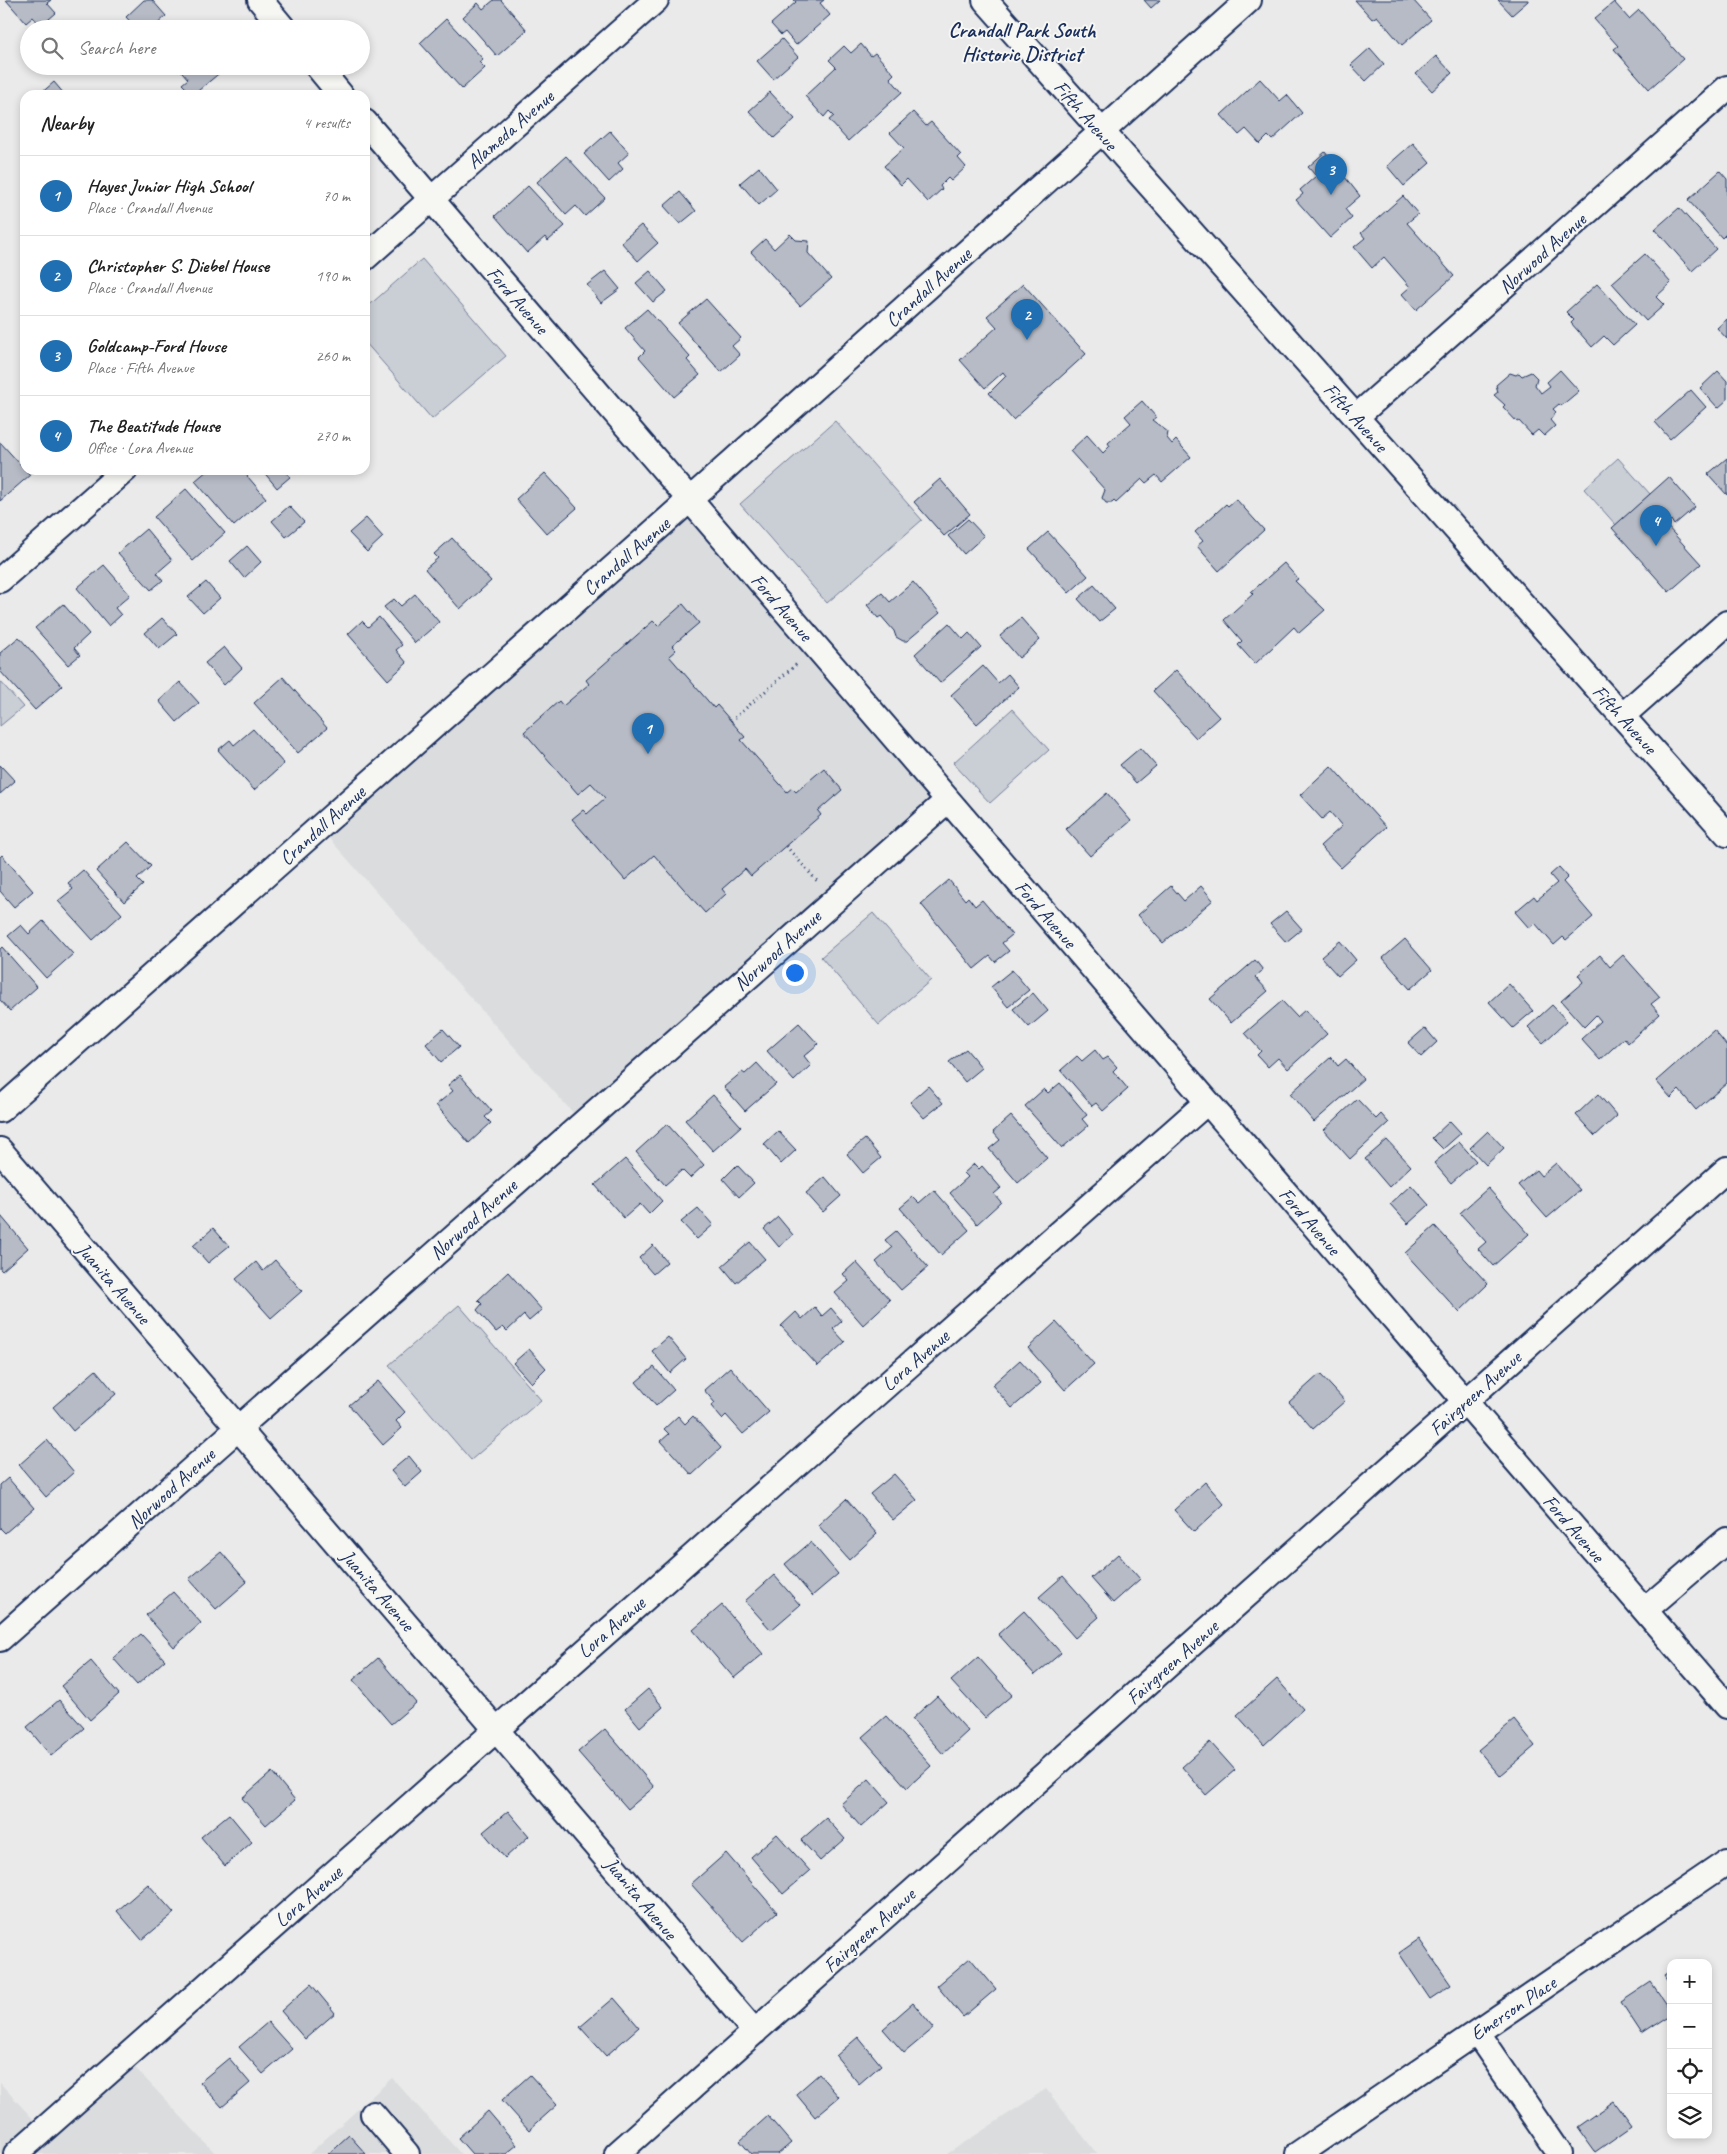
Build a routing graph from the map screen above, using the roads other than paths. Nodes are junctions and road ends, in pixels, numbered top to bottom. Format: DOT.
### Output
graph roads {
  1 [pos="260,0"];
  2 [pos="656,0"];
  3 [pos="985,0"];
  4 [pos="1248,0"];
  5 [pos="277,20"];
  6 [pos="324,75"];
  7 [pos="1727,88"];
  8 [pos="337,90"];
  9 [pos="370,128"];
  10 [pos="1101,132"];
  11 [pos="431,199"];
  12 [pos="370,254"];
  13 [pos="1356,417"];
  14 [pos="119,475"];
  15 [pos="690,500"];
  16 [pos="0,580"];
  17 [pos="1727,623"];
  18 [pos="1622,716"];
  19 [pos="948,800"];
  20 [pos="1727,834"];
  21 [pos="1207,1102"];
  22 [pos="0,1110"];
  23 [pos="0,1150"];
  24 [pos="1727,1169"];
  25 [pos="1466,1402"];
  26 [pos="238,1428"];
  27 [pos="1727,1540"];
  28 [pos="1645,1610"];
  29 [pos="0,1639"];
  30 [pos="1727,1706"];
  31 [pos="496,1728"];
  32 [pos="1727,1862"];
  33 [pos="755,2032"];
  34 [pos="1477,2032"];
  35 [pos="373,2114"];
  36 [pos="16,2154"];
  37 [pos="407,2154"];
  38 [pos="617,2154"];
  39 [pos="1298,2154"];
  40 [pos="1560,2154"];
  1 -- 5 [label="street"];
  2 -- 11 [label="street, Alameda Avenue"];
  3 -- 10 [label="street, Fifth Avenue"];
  4 -- 10 [label="street, Crandall Avenue"];
  6 -- 8 [label="street"];
  7 -- 13 [label="street, Norwood Avenue"];
  9 -- 11 [label="street, Ford Avenue"];
  10 -- 13 [label="street, Fifth Avenue"];
  10 -- 15 [label="street, Crandall Avenue"];
  11 -- 12 [label="street, Alameda Avenue"];
  11 -- 15 [label="street, Ford Avenue"];
  13 -- 18 [label="street, Fifth Avenue"];
  14 -- 16 [label="street"];
  15 -- 19 [label="street, Ford Avenue"];
  15 -- 22 [label="street, Crandall Avenue"];
  17 -- 18 [label="street"];
  18 -- 20 [label="street, Fifth Avenue"];
  19 -- 21 [label="street, Ford Avenue"];
  19 -- 26 [label="street, Norwood Avenue"];
  21 -- 25 [label="street, Ford Avenue"];
  21 -- 31 [label="street, Lora Avenue"];
  23 -- 26 [label="street, Juanita Avenue"];
  24 -- 25 [label="street, Fairgreen Avenue"];
  25 -- 28 [label="street, Ford Avenue"];
  25 -- 33 [label="street, Fairgreen Avenue"];
  26 -- 29 [label="street, Norwood Avenue"];
  26 -- 31 [label="street, Juanita Avenue"];
  27 -- 28 [label="street"];
  28 -- 30 [label="street, Ford Avenue"];
  31 -- 33 [label="street, Juanita Avenue"];
  31 -- 36 [label="street, Lora Avenue"];
  32 -- 34 [label="street, Emerson Place"];
  33 -- 38 [label="street, Fairgreen Avenue"];
  34 -- 39 [label="street, Emerson Place"];
  34 -- 40 [label="street"];
  35 -- 37 [label="street"];
}
